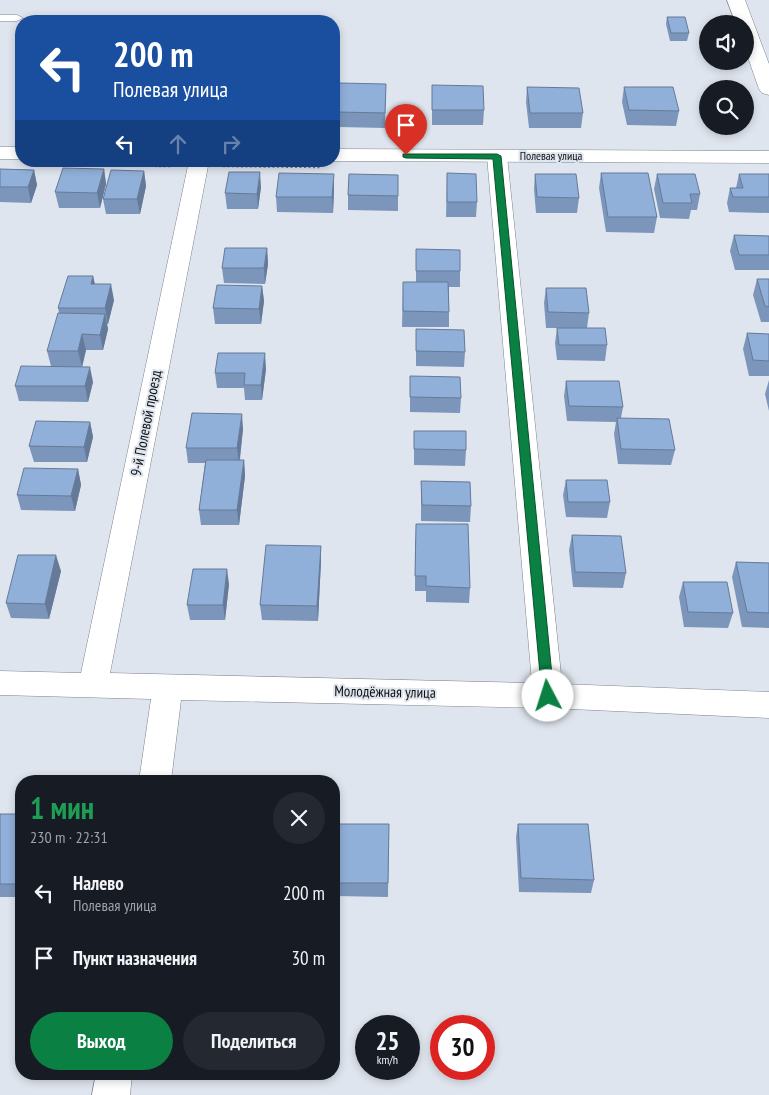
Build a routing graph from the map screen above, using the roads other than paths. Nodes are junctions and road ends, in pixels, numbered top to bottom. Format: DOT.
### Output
graph roads {
  1 [pos="736,0"];
  2 [pos="742,15"];
  3 [pos="0,18"];
  4 [pos="15,18"];
  5 [pos="754,31"];
  6 [pos="769,31"];
  7 [pos="754,46"];
  8 [pos="769,89"];
  9 [pos="0,153"];
  10 [pos="15,153"];
  11 [pos="340,155"];
  12 [pos="497,156"];
  13 [pos="769,157"];
  14 [pos="198,167"];
  15 [pos="0,683"];
  16 [pos="93,685"];
  17 [pos="168,687"];
  18 [pos="548,696"];
  19 [pos="769,705"];
  20 [pos="155,775"];
  21 [pos="113,1080"];
  22 [pos="111,1095"];
  1 -- 2 [label="street"];
  3 -- 4 [label="lane"];
  5 -- 6 [label="street"];
  7 -- 8 [label="street"];
  9 -- 10 [label="street"];
  11 -- 12 [label="street, Полевая улица"];
  12 -- 13 [label="street, Полевая улица"];
  12 -- 18 [label="street"];
  14 -- 16 [label="street, 9-й Полевой проезд"];
  15 -- 16 [label="street, Молодёжная улица"];
  16 -- 17 [label="street, Молодёжная улица"];
  17 -- 18 [label="street, Молодёжная улица"];
  17 -- 20 [label="street"];
  18 -- 19 [label="street, Молодёжная улица"];
  21 -- 22 [label="street"];
}
